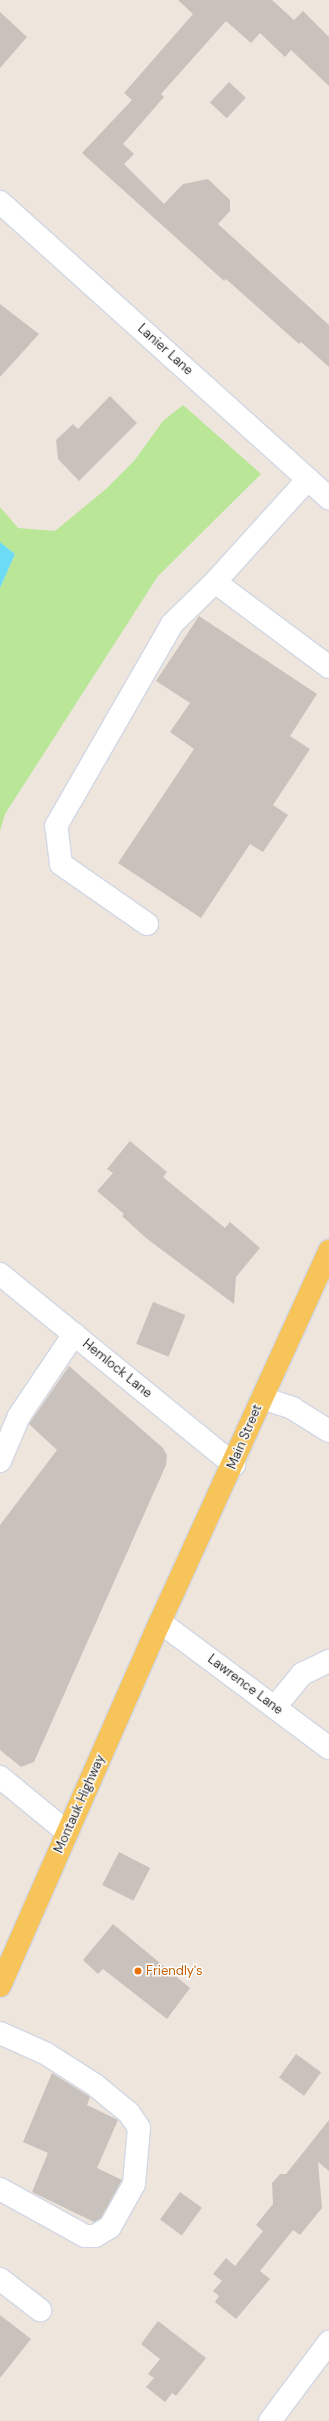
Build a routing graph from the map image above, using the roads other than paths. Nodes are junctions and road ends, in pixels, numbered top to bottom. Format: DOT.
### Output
graph roads {
  1 [pos="0,202"];
  2 [pos="308,479"];
  3 [pos="329,498"];
  4 [pos="214,582"];
  5 [pos="329,667"];
  6 [pos="147,924"];
  7 [pos="329,1251"];
  8 [pos="0,1274"];
  9 [pos="74,1334"];
  10 [pos="262,1398"];
  11 [pos="329,1431"];
  12 [pos="0,1461"];
  13 [pos="234,1465"];
  14 [pos="160,1622"];
  15 [pos="329,1661"];
  16 [pos="275,1707"];
  17 [pos="329,1748"];
  18 [pos="0,1777"];
  19 [pos="67,1832"];
  20 [pos="0,1986"];
  21 [pos="0,2033"];
  22 [pos="0,2189"];
  23 [pos="0,2279"];
  24 [pos="40,2310"];
  25 [pos="329,2342"];
  26 [pos="270,2421"];
  1 -- 2 [label="street, Lanier Lane"];
  2 -- 3 [label="street, Lanier Lane"];
  2 -- 4 [label="street"];
  4 -- 5 [label="street"];
  4 -- 6 [label="street"];
  7 -- 10 [label="main road, Main Street"];
  8 -- 9 [label="street, Hemlock Lane"];
  9 -- 12 [label="street"];
  9 -- 13 [label="street, Hemlock Lane"];
  10 -- 11 [label="street"];
  10 -- 13 [label="main road, Main Street"];
  13 -- 14 [label="main road, Main Street"];
  14 -- 16 [label="street, Lawrence Lane"];
  14 -- 19 [label="main road, Montauk Highway"];
  15 -- 16 [label="street"];
  16 -- 17 [label="street, Lawrence Lane"];
  18 -- 19 [label="street"];
  19 -- 20 [label="main road, Montauk Highway"];
  21 -- 22 [label="street"];
  23 -- 24 [label="street"];
  25 -- 26 [label="street"];
}
